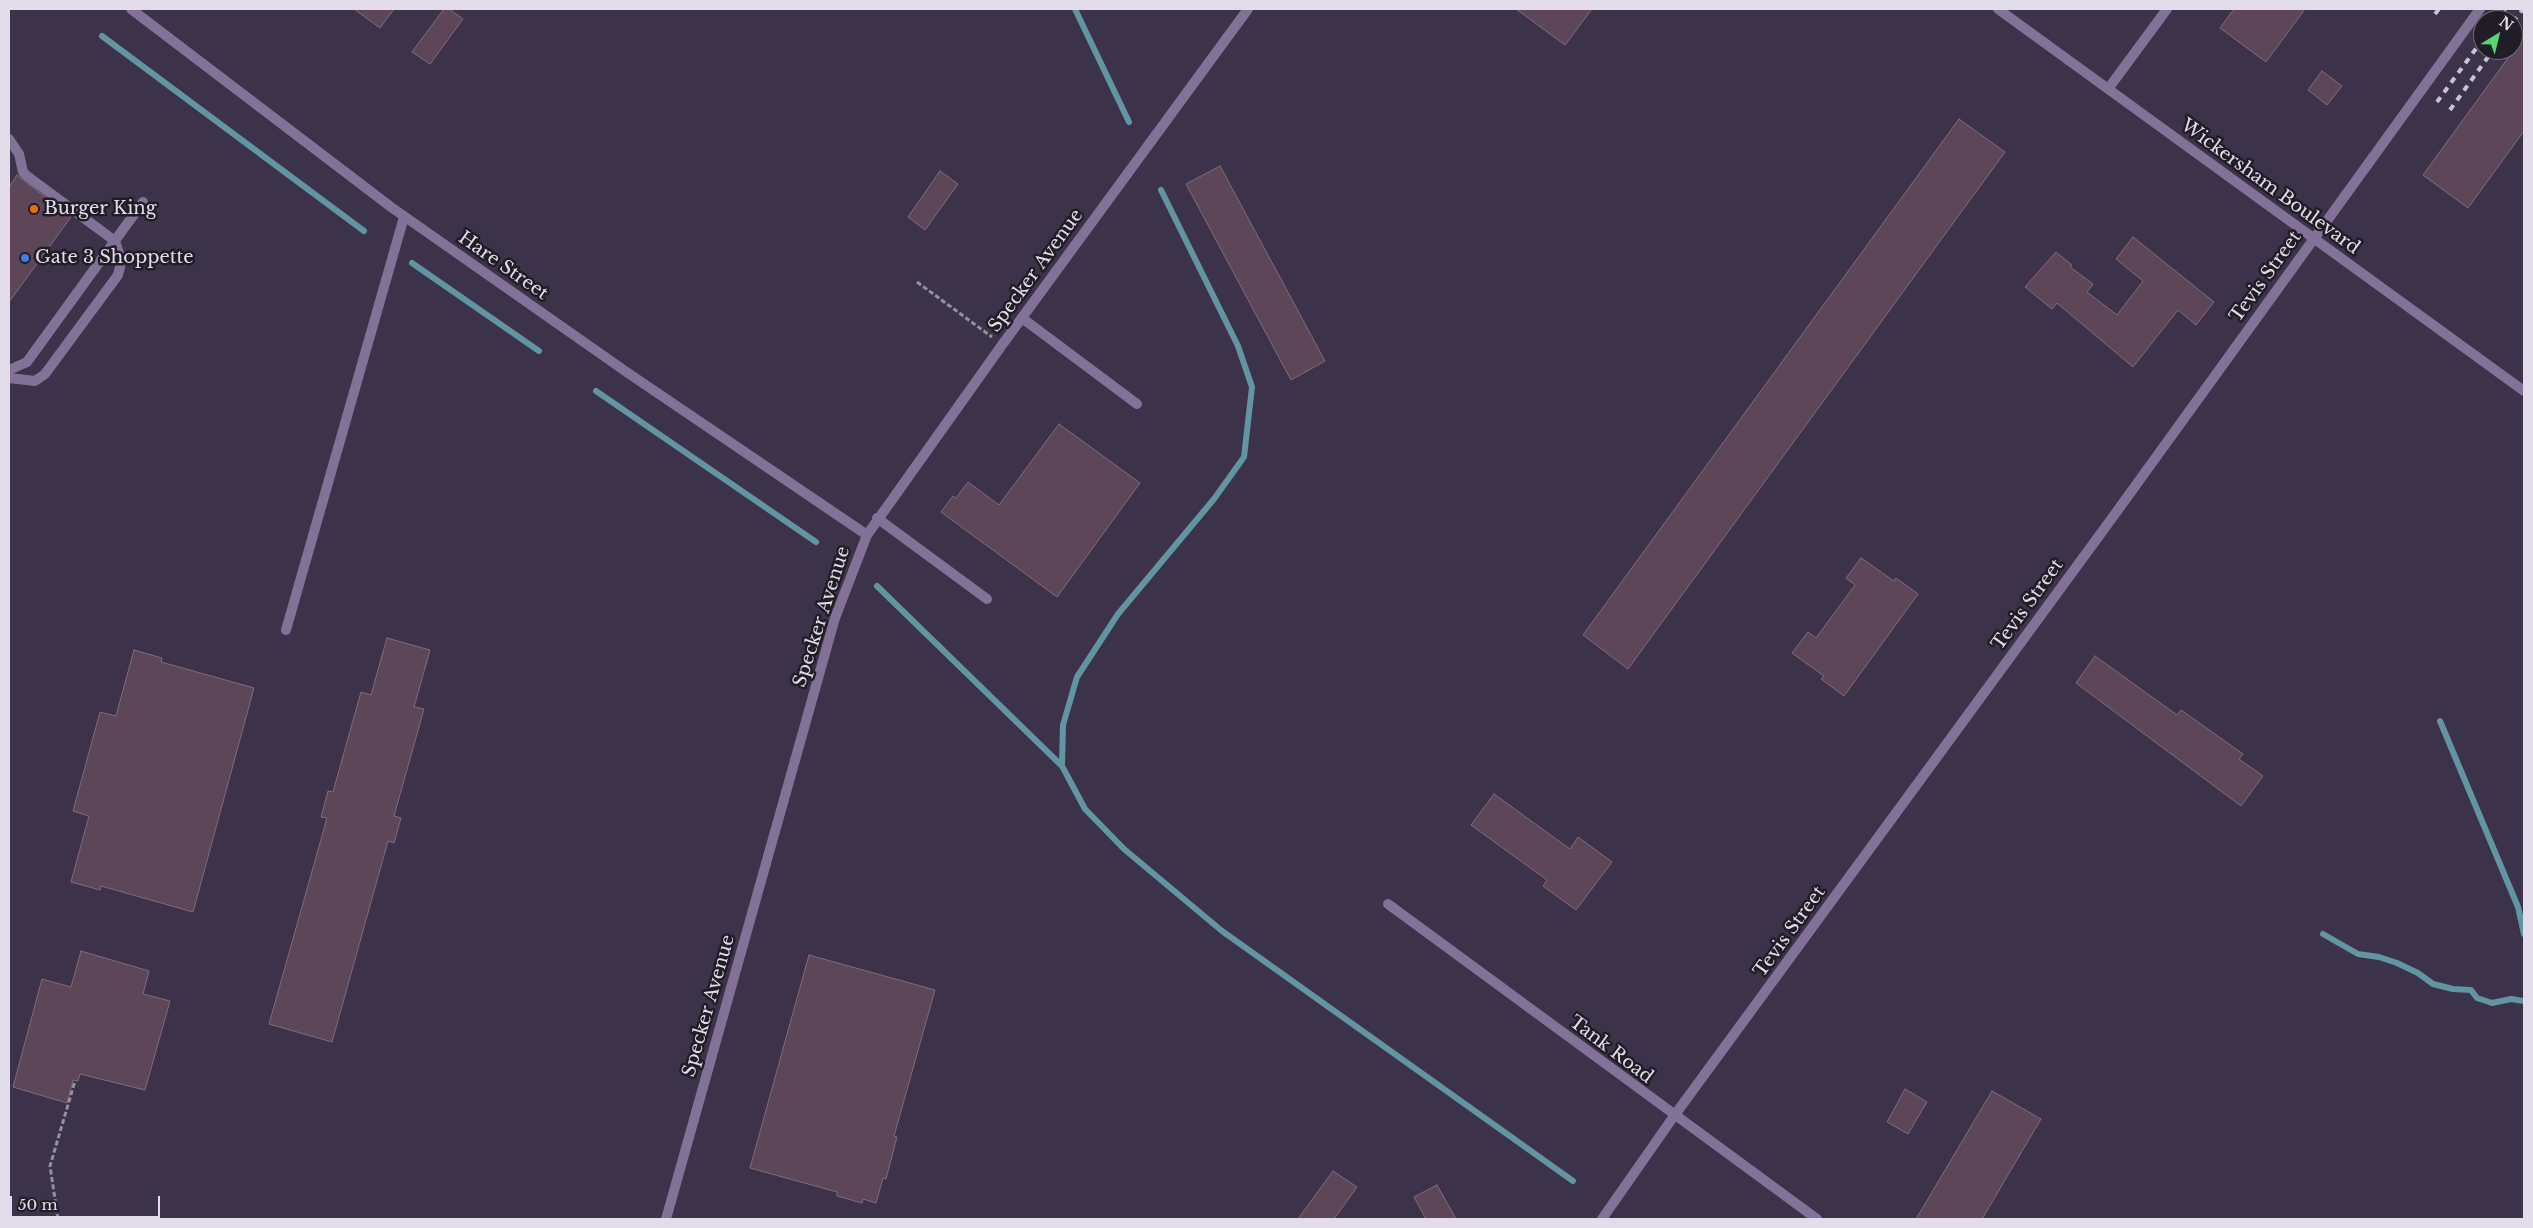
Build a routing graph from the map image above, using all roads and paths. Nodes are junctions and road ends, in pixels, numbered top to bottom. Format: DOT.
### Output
graph roads {
  1 [pos="131,9"];
  2 [pos="1248,9"];
  3 [pos="1998,9"];
  4 [pos="2167,9"];
  5 [pos="2480,9"];
  6 [pos="2108,89"];
  7 [pos="9,139"];
  8 [pos="143,202"];
  9 [pos="404,217"];
  10 [pos="2314,240"];
  11 [pos="115,241"];
  12 [pos="917,282"];
  13 [pos="1022,318"];
  14 [pos="1002,345"];
  15 [pos="9,370"];
  16 [pos="9,378"];
  17 [pos="2524,391"];
  18 [pos="1137,404"];
  19 [pos="877,518"];
  20 [pos="867,535"];
  21 [pos="987,599"];
  22 [pos="286,630"];
  23 [pos="1388,904"];
  24 [pos="75,1081"];
  25 [pos="1674,1116"];
  26 [pos="58,1219"];
  27 [pos="666,1219"];
  28 [pos="1602,1219"];
  29 [pos="1817,1219"];
  1 -- 9 [label="street, Hare Street"];
  2 -- 13 [label="street, Specker Avenue"];
  3 -- 6 [label="street, Wickersham Boulevard"];
  4 -- 6 [label="street"];
  5 -- 10 [label="street, Tevis Street"];
  6 -- 10 [label="street, Wickersham Boulevard"];
  7 -- 11 [label="street"];
  8 -- 11 [label="street"];
  9 -- 20 [label="street, Hare Street"];
  9 -- 22 [label="street"];
  10 -- 17 [label="street, Wickersham Boulevard"];
  10 -- 25 [label="street, Tevis Street"];
  11 -- 15 [label="street"];
  11 -- 16 [label="street"];
  12 -- 14 [label="path"];
  13 -- 14 [label="street, Specker Avenue"];
  13 -- 18 [label="street"];
  14 -- 19 [label="street, Specker Avenue"];
  19 -- 20 [label="street, Specker Avenue"];
  19 -- 21 [label="street"];
  20 -- 27 [label="street, Specker Avenue"];
  23 -- 25 [label="street, Tank Road"];
  24 -- 26 [label="path"];
  25 -- 28 [label="street, Tevis Street"];
  25 -- 29 [label="street, Tank Road"];
}
